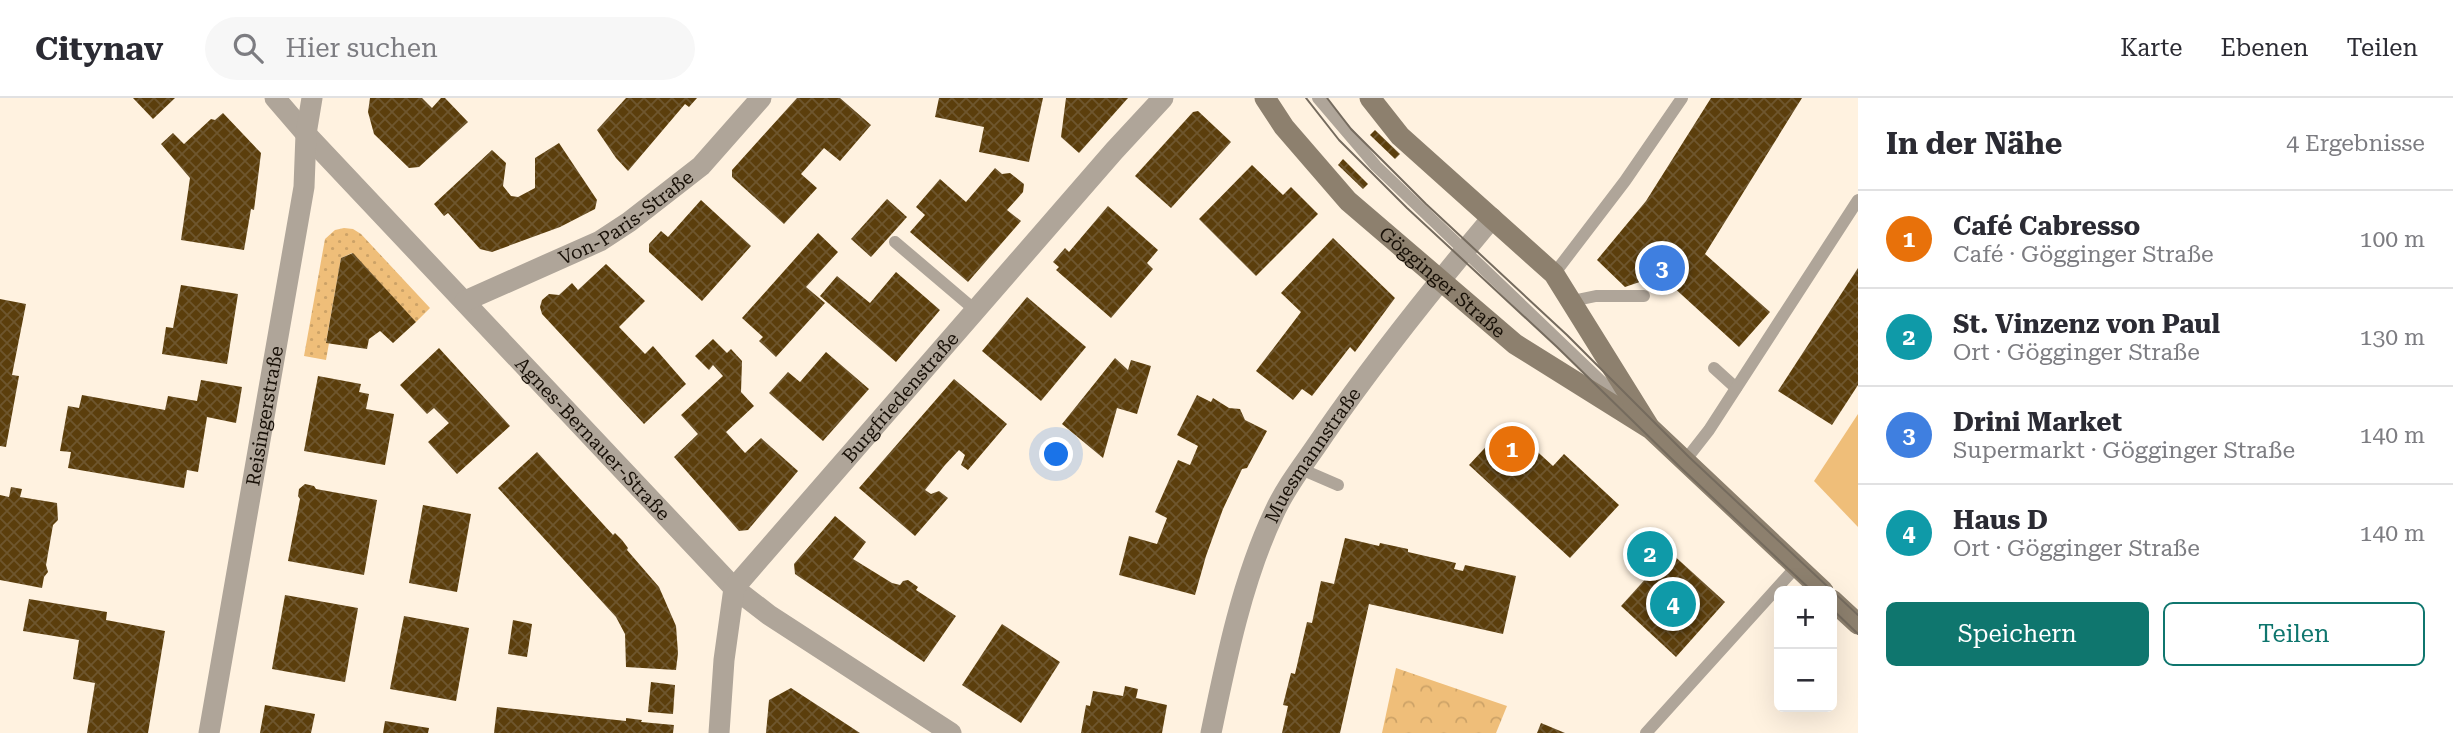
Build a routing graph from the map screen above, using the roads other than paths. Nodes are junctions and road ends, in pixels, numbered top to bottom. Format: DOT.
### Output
graph roads {
  1 [pos="275,98"];
  2 [pos="312,98"];
  3 [pos="761,98"];
  4 [pos="1163,98"];
  5 [pos="1265,98"];
  6 [pos="1318,98"];
  7 [pos="1370,98"];
  8 [pos="1682,98"];
  9 [pos="306,134"];
  10 [pos="1858,200"];
  11 [pos="1492,218"];
  12 [pos="895,242"];
  13 [pos="1465,251"];
  14 [pos="1554,274"];
  15 [pos="1440,281"];
  16 [pos="1644,296"];
  17 [pos="465,300"];
  18 [pos="1572,301"];
  19 [pos="975,310"];
  20 [pos="1714,368"];
  21 [pos="1736,388"];
  22 [pos="1651,429"];
  23 [pos="1684,462"];
  24 [pos="1301,469"];
  25 [pos="1338,485"];
  26 [pos="1797,567"];
  27 [pos="1818,586"];
  28 [pos="734,587"];
  29 [pos="1837,605"];
  30 [pos="1858,624"];
  31 [pos="209,733"];
  32 [pos="719,733"];
  33 [pos="951,733"];
  34 [pos="1211,733"];
  35 [pos="1646,733"];
  1 -- 9 [label="street, Agnes-Bernauer-Straße"];
  2 -- 9 [label="street, Reisingerstraße"];
  3 -- 17 [label="street, Von-Paris-Straße"];
  4 -- 19 [label="street, Burgfriedenstraße"];
  5 -- 15 [label="main road, Gögginger Straße"];
  6 -- 13 [label="lane"];
  7 -- 11 [label="main road, Gögginger Straße"];
  8 -- 14 [label="lane"];
  9 -- 17 [label="street, Agnes-Bernauer-Straße"];
  9 -- 31 [label="street, Reisingerstraße"];
  10 -- 21 [label="lane"];
  11 -- 13 [label="street, Muesmannstraße"];
  11 -- 14 [label="main road, Gögginger Straße"];
  12 -- 19 [label="lane"];
  13 -- 15 [label="street, Muesmannstraße"];
  13 -- 22 [label="lane"];
  14 -- 18 [label="main road, Gögginger Straße"];
  15 -- 22 [label="main road, Gögginger Straße"];
  15 -- 24 [label="street, Muesmannstraße"];
  16 -- 18 [label="lane"];
  17 -- 28 [label="street, Agnes-Bernauer-Straße"];
  18 -- 22 [label="main road, Gögginger Straße"];
  19 -- 28 [label="street, Burgfriedenstraße"];
  20 -- 21 [label="lane"];
  21 -- 23 [label="lane"];
  22 -- 23 [label="main road, Gögginger Straße"];
  23 -- 26 [label="main road, Gögginger Straße"];
  24 -- 25 [label="lane"];
  24 -- 34 [label="street, Muesmannstraße"];
  26 -- 27 [label="main road, Gögginger Straße"];
  26 -- 35 [label="lane"];
  28 -- 32 [label="street"];
  28 -- 33 [label="street, Agnes-Bernauer-Straße"];
  29 -- 30 [label="main road"];
}
